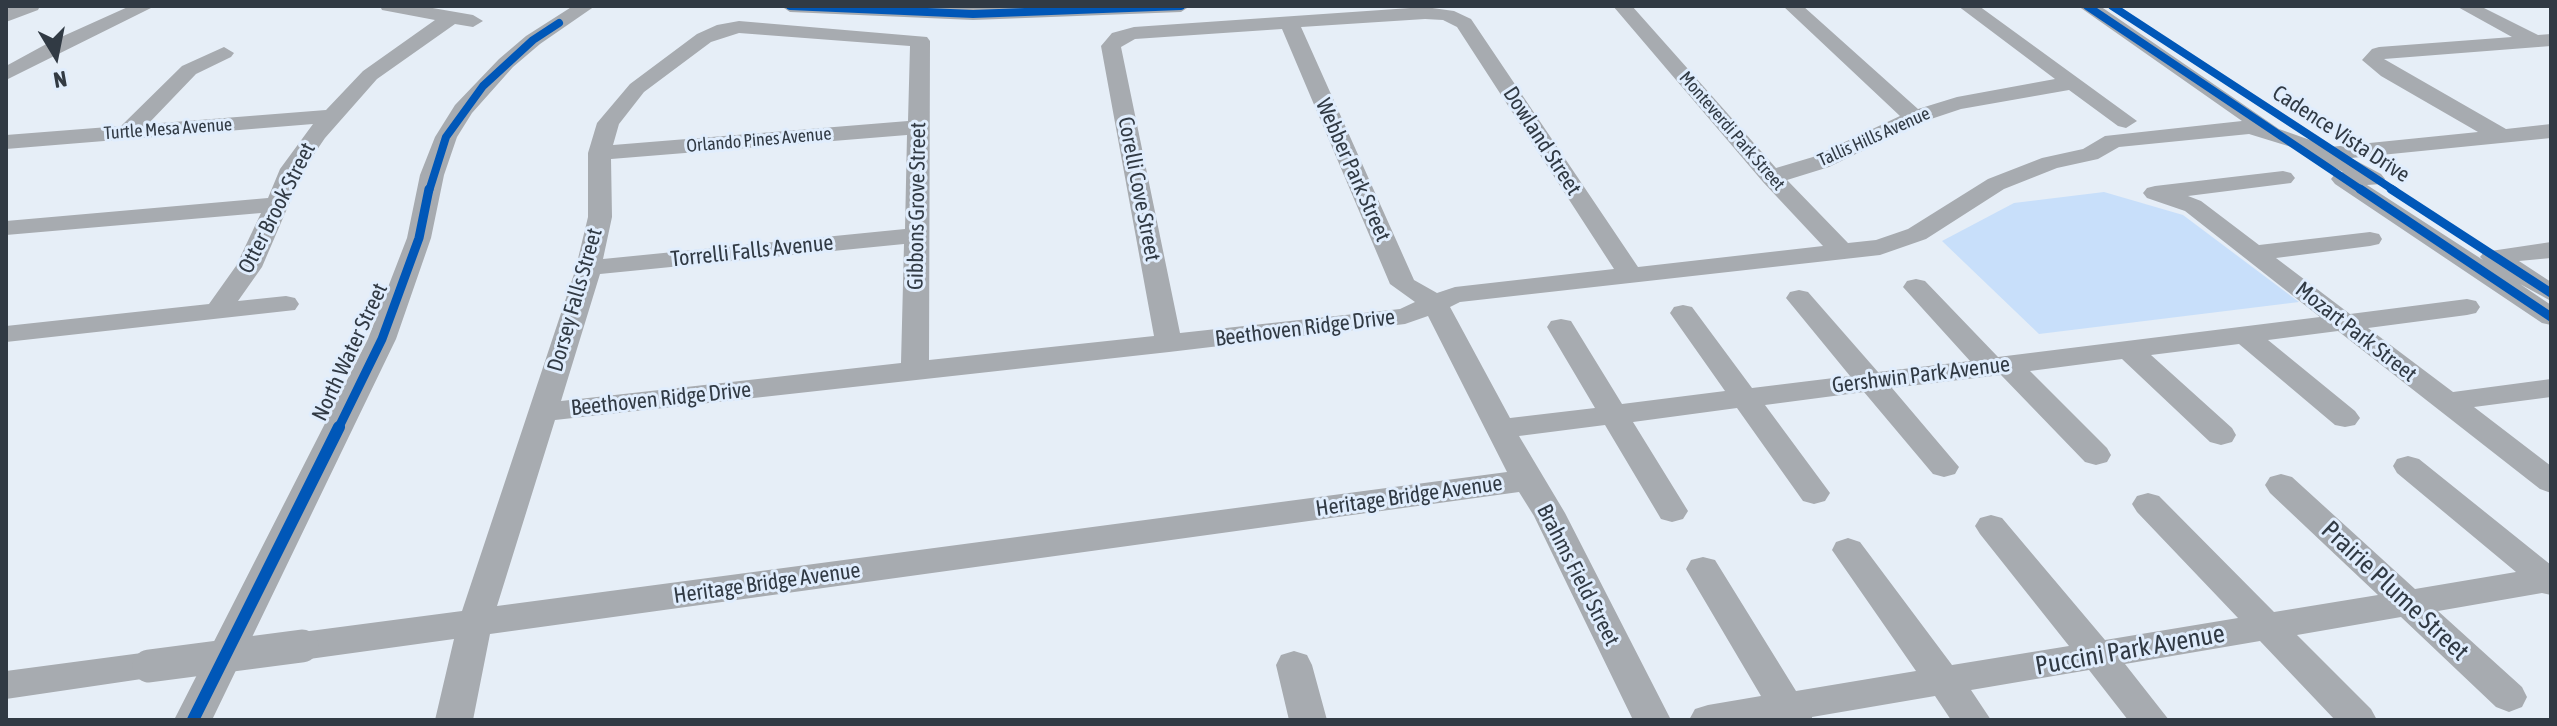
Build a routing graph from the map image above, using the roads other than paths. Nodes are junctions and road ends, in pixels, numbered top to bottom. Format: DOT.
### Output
graph roads {
  1 [pos="31,6"];
  2 [pos="146,6"];
  3 [pos="389,6"];
  4 [pos="570,6"];
  5 [pos="586,6"];
  6 [pos="790,6"];
  7 [pos="1181,6"];
  8 [pos="1622,6"];
  9 [pos="1792,6"];
  10 [pos="1967,6"];
  11 [pos="2087,6"];
  12 [pos="2465,6"];
  13 [pos="2113,15"];
  14 [pos="6,16"];
  15 [pos="1289,22"];
  16 [pos="732,27"];
  17 [pos="533,40"];
  18 [pos="2543,40"];
  19 [pos="224,53"];
  20 [pos="6,74"];
  21 [pos="2071,83"];
  22 [pos="330,116"];
  23 [pos="1914,117"];
  24 [pos="2126,121"];
  25 [pos="2276,125"];
  26 [pos="919,127"];
  27 [pos="2551,131"];
  28 [pos="128,132"];
  29 [pos="2502,136"];
  30 [pos="6,142"];
  31 [pos="599,153"];
  32 [pos="2333,153"];
  33 [pos="1771,177"];
  34 [pos="2283,178"];
  35 [pos="2373,179"];
  36 [pos="276,204"];
  37 [pos="6,228"];
  38 [pos="917,235"];
  39 [pos="2370,239"];
  40 [pos="2551,250"];
  41 [pos="1844,253"];
  42 [pos="2253,253"];
  43 [pos="2493,257"];
  44 [pos="588,268"];
  45 [pos="1631,275"];
  46 [pos="1916,287"];
  47 [pos="2551,293"];
  48 [pos="1799,298"];
  49 [pos="1435,303"];
  50 [pos="286,304"];
  51 [pos="2467,307"];
  52 [pos="218,311"];
  53 [pos="1683,313"];
  54 [pos="2551,317"];
  55 [pos="2341,321"];
  56 [pos="1561,327"];
  57 [pos="6,334"];
  58 [pos="2243,334"];
  59 [pos="1169,344"];
  60 [pos="2127,349"];
  61 [pos="1999,365"];
  62 [pos="915,371"];
  63 [pos="1871,382"];
  64 [pos="2551,388"];
  65 [pos="1745,398"];
  66 [pos="2446,402"];
  67 [pos="542,412"];
  68 [pos="1614,415"];
  69 [pos="2345,418"];
  70 [pos="1500,429"];
  71 [pos="2221,435"];
  72 [pos="2096,455"];
  73 [pos="2408,466"];
  74 [pos="1944,467"];
  75 [pos="1527,480"];
  76 [pos="2551,482"];
  77 [pos="2281,485"];
  78 [pos="1814,493"];
  79 [pos="2148,504"];
  80 [pos="1672,511"];
  81 [pos="1991,526"];
  82 [pos="1848,550"];
  83 [pos="1703,569"];
  84 [pos="2550,581"];
  85 [pos="2407,603"];
  86 [pos="475,623"];
  87 [pos="2267,627"];
  88 [pos="2097,655"];
  89 [pos="1294,665"];
  90 [pos="1944,681"];
  91 [pos="6,685"];
  92 [pos="2509,697"];
  93 [pos="1790,714"];
  94 [pos="193,720"];
  95 [pos="454,720"];
  96 [pos="1308,720"];
  97 [pos="1652,720"];
  98 [pos="1708,720"];
  99 [pos="1972,720"];
  100 [pos="2150,720"];
  101 [pos="2358,720"];
  1 -- 14 [label="street"];
  2 -- 20 [label="street"];
  3 -- 22 [label="street, Otter Brook Street"];
  4 -- 17 [label="street"];
  5 -- 17 [label="street, North Water Street"];
  6 -- 7 [label="street"];
  8 -- 33 [label="street, Monteverdi Park Street"];
  9 -- 23 [label="street"];
  10 -- 21 [label="street"];
  11 -- 13 [label="street, Cadence Vista Drive"];
  12 -- 18 [label="street"];
  13 -- 25 [label="street, Cadence Vista Drive"];
  13 -- 25 [label="street, Cadence Vista Drive"];
  15 -- 45 [label="street, Dowland Street"];
  15 -- 49 [label="street, Webber Park Street"];
  15 -- 59 [label="street, Corelli Cove Street"];
  16 -- 26 [label="street, Gibbons Grove Street"];
  16 -- 31 [label="street, Dorsey Falls Street"];
  17 -- 94 [label="street, North Water Street"];
  18 -- 29 [label="street"];
  19 -- 28 [label="street"];
  21 -- 23 [label="street, Tallis Hills Avenue"];
  21 -- 24 [label="street"];
  22 -- 28 [label="street, Turtle Mesa Avenue"];
  22 -- 36 [label="street, Otter Brook Street"];
  23 -- 33 [label="street, Tallis Hills Avenue"];
  25 -- 32 [label="street, Cadence Vista Drive"];
  25 -- 35 [label="street"];
  25 -- 41 [label="street, Beethoven Ridge Drive"];
  25 -- 54 [label="street, Cadence Vista Drive"];
  26 -- 31 [label="street, Orlando Pines Avenue"];
  26 -- 38 [label="street, Gibbons Grove Street"];
  27 -- 29 [label="street"];
  28 -- 30 [label="street, Turtle Mesa Avenue"];
  29 -- 32 [label="street"];
  31 -- 44 [label="street, Dorsey Falls Street"];
  32 -- 35 [label="street, Cadence Vista Drive"];
  33 -- 41 [label="street, Monteverdi Park Street"];
  34 -- 42 [label="street, Mozart Park Street"];
  35 -- 43 [label="street, Cadence Vista Drive"];
  36 -- 37 [label="street"];
  36 -- 52 [label="street, Otter Brook Street"];
  38 -- 44 [label="street, Torrelli Falls Avenue"];
  38 -- 62 [label="street, Gibbons Grove Street"];
  39 -- 42 [label="street"];
  40 -- 43 [label="street"];
  41 -- 45 [label="street, Beethoven Ridge Drive"];
  42 -- 55 [label="street, Mozart Park Street"];
  43 -- 47 [label="street, Cadence Vista Drive"];
  44 -- 67 [label="street, Dorsey Falls Street"];
  45 -- 49 [label="street, Beethoven Ridge Drive"];
  46 -- 61 [label="street"];
  48 -- 63 [label="street"];
  49 -- 59 [label="street, Beethoven Ridge Drive"];
  49 -- 70 [label="street, Brahms Field Street"];
  50 -- 52 [label="street"];
  51 -- 55 [label="street, Gershwin Park Avenue"];
  52 -- 57 [label="street"];
  53 -- 65 [label="street"];
  55 -- 58 [label="street, Gershwin Park Avenue"];
  55 -- 66 [label="street, Mozart Park Street"];
  56 -- 68 [label="street"];
  58 -- 60 [label="street, Gershwin Park Avenue"];
  58 -- 69 [label="street"];
  59 -- 62 [label="street, Beethoven Ridge Drive"];
  60 -- 61 [label="street, Gershwin Park Avenue"];
  60 -- 71 [label="street"];
  61 -- 63 [label="street, Gershwin Park Avenue"];
  61 -- 72 [label="street"];
  62 -- 67 [label="street, Beethoven Ridge Drive"];
  63 -- 65 [label="street, Gershwin Park Avenue"];
  63 -- 74 [label="street"];
  64 -- 66 [label="street"];
  65 -- 68 [label="street, Gershwin Park Avenue"];
  65 -- 78 [label="street"];
  66 -- 76 [label="street, Mozart Park Street"];
  67 -- 86 [label="street, Dorsey Falls Street"];
  68 -- 70 [label="street, Gershwin Park Avenue"];
  68 -- 80 [label="street"];
  70 -- 75 [label="street, Brahms Field Street"];
  73 -- 84 [label="street"];
  75 -- 86 [label="street, Heritage Bridge Avenue"];
  75 -- 97 [label="street, Brahms Field Street"];
  77 -- 85 [label="street, Prairie Plume Street"];
  79 -- 87 [label="street"];
  81 -- 88 [label="street"];
  82 -- 90 [label="street"];
  83 -- 93 [label="street"];
  84 -- 85 [label="street, Puccini Park Avenue"];
  85 -- 87 [label="street, Puccini Park Avenue"];
  85 -- 92 [label="street, Prairie Plume Street"];
  86 -- 91 [label="street, Heritage Bridge Avenue, bridge"];
  86 -- 95 [label="street, Dorsey Falls Street"];
  87 -- 88 [label="street, Puccini Park Avenue"];
  87 -- 101 [label="street"];
  88 -- 90 [label="street, Puccini Park Avenue"];
  88 -- 100 [label="street"];
  89 -- 96 [label="street"];
  90 -- 93 [label="street, Puccini Park Avenue"];
  90 -- 99 [label="street"];
  93 -- 98 [label="street, Puccini Park Avenue"];
}
